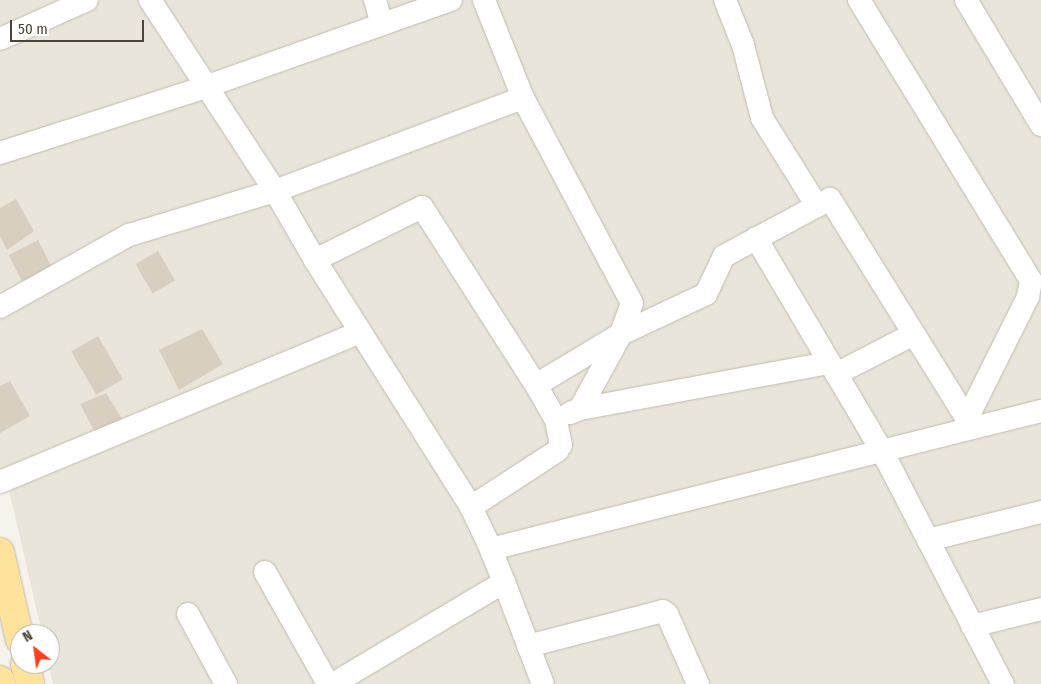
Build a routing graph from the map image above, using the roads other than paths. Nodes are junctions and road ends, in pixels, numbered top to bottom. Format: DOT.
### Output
graph roads {
  1 [pos="87,0"];
  2 [pos="150,0"];
  3 [pos="375,0"];
  4 [pos="451,0"];
  5 [pos="484,0"];
  6 [pos="725,0"];
  7 [pos="859,0"];
  8 [pos="966,0"];
  9 [pos="382,24"];
  10 [pos="0,40"];
  11 [pos="205,87"];
  12 [pos="523,98"];
  13 [pos="1041,125"];
  14 [pos="0,153"];
  15 [pos="275,191"];
  16 [pos="817,206"];
  17 [pos="756,238"];
  18 [pos="315,260"];
  19 [pos="0,307"];
  20 [pos="360,332"];
  21 [pos="621,334"];
  22 [pos="912,335"];
  23 [pos="832,368"];
  24 [pos="536,385"];
  25 [pos="580,409"];
  26 [pos="1041,411"];
  27 [pos="556,420"];
  28 [pos="970,423"];
  29 [pos="882,450"];
  30 [pos="0,482"];
  31 [pos="471,507"];
  32 [pos="1041,512"];
  33 [pos="928,540"];
  34 [pos="491,549"];
  35 [pos="0,552"];
  36 [pos="265,572"];
  37 [pos="504,582"];
  38 [pos="1041,610"];
  39 [pos="188,614"];
  40 [pos="16,624"];
  41 [pos="972,626"];
  42 [pos="528,646"];
  43 [pos="0,680"];
  44 [pos="1,684"];
  45 [pos="226,684"];
  46 [pos="328,684"];
  47 [pos="333,684"];
  48 [pos="543,684"];
  49 [pos="698,684"];
  50 [pos="1003,684"];
  1 -- 10 [label="street"];
  2 -- 11 [label="street"];
  3 -- 9 [label="street"];
  4 -- 9 [label="street"];
  5 -- 12 [label="street"];
  6 -- 16 [label="street"];
  7 -- 28 [label="street"];
  8 -- 13 [label="street"];
  9 -- 11 [label="street"];
  11 -- 14 [label="street"];
  11 -- 15 [label="street"];
  12 -- 15 [label="street"];
  12 -- 21 [label="street"];
  15 -- 18 [label="street"];
  15 -- 19 [label="street"];
  16 -- 17 [label="street"];
  16 -- 22 [label="street"];
  17 -- 21 [label="street"];
  17 -- 23 [label="street"];
  18 -- 20 [label="street"];
  18 -- 24 [label="street"];
  20 -- 30 [label="street"];
  20 -- 31 [label="street"];
  21 -- 24 [label="street"];
  21 -- 25 [label="street"];
  22 -- 23 [label="street"];
  22 -- 28 [label="street"];
  23 -- 25 [label="street"];
  23 -- 29 [label="street"];
  24 -- 27 [label="street"];
  25 -- 27 [label="street"];
  26 -- 28 [label="street"];
  27 -- 31 [label="street"];
  28 -- 29 [label="street"];
  29 -- 33 [label="street"];
  29 -- 34 [label="street"];
  31 -- 34 [label="street"];
  32 -- 33 [label="street"];
  33 -- 41 [label="street"];
  34 -- 37 [label="street"];
  35 -- 40 [label="main road"];
  36 -- 46 [label="street"];
  37 -- 42 [label="street"];
  37 -- 47 [label="street"];
  38 -- 41 [label="street"];
  39 -- 45 [label="street"];
  41 -- 50 [label="street"];
  42 -- 48 [label="street"];
  42 -- 49 [label="street"];
  43 -- 44 [label="main road"];
}
